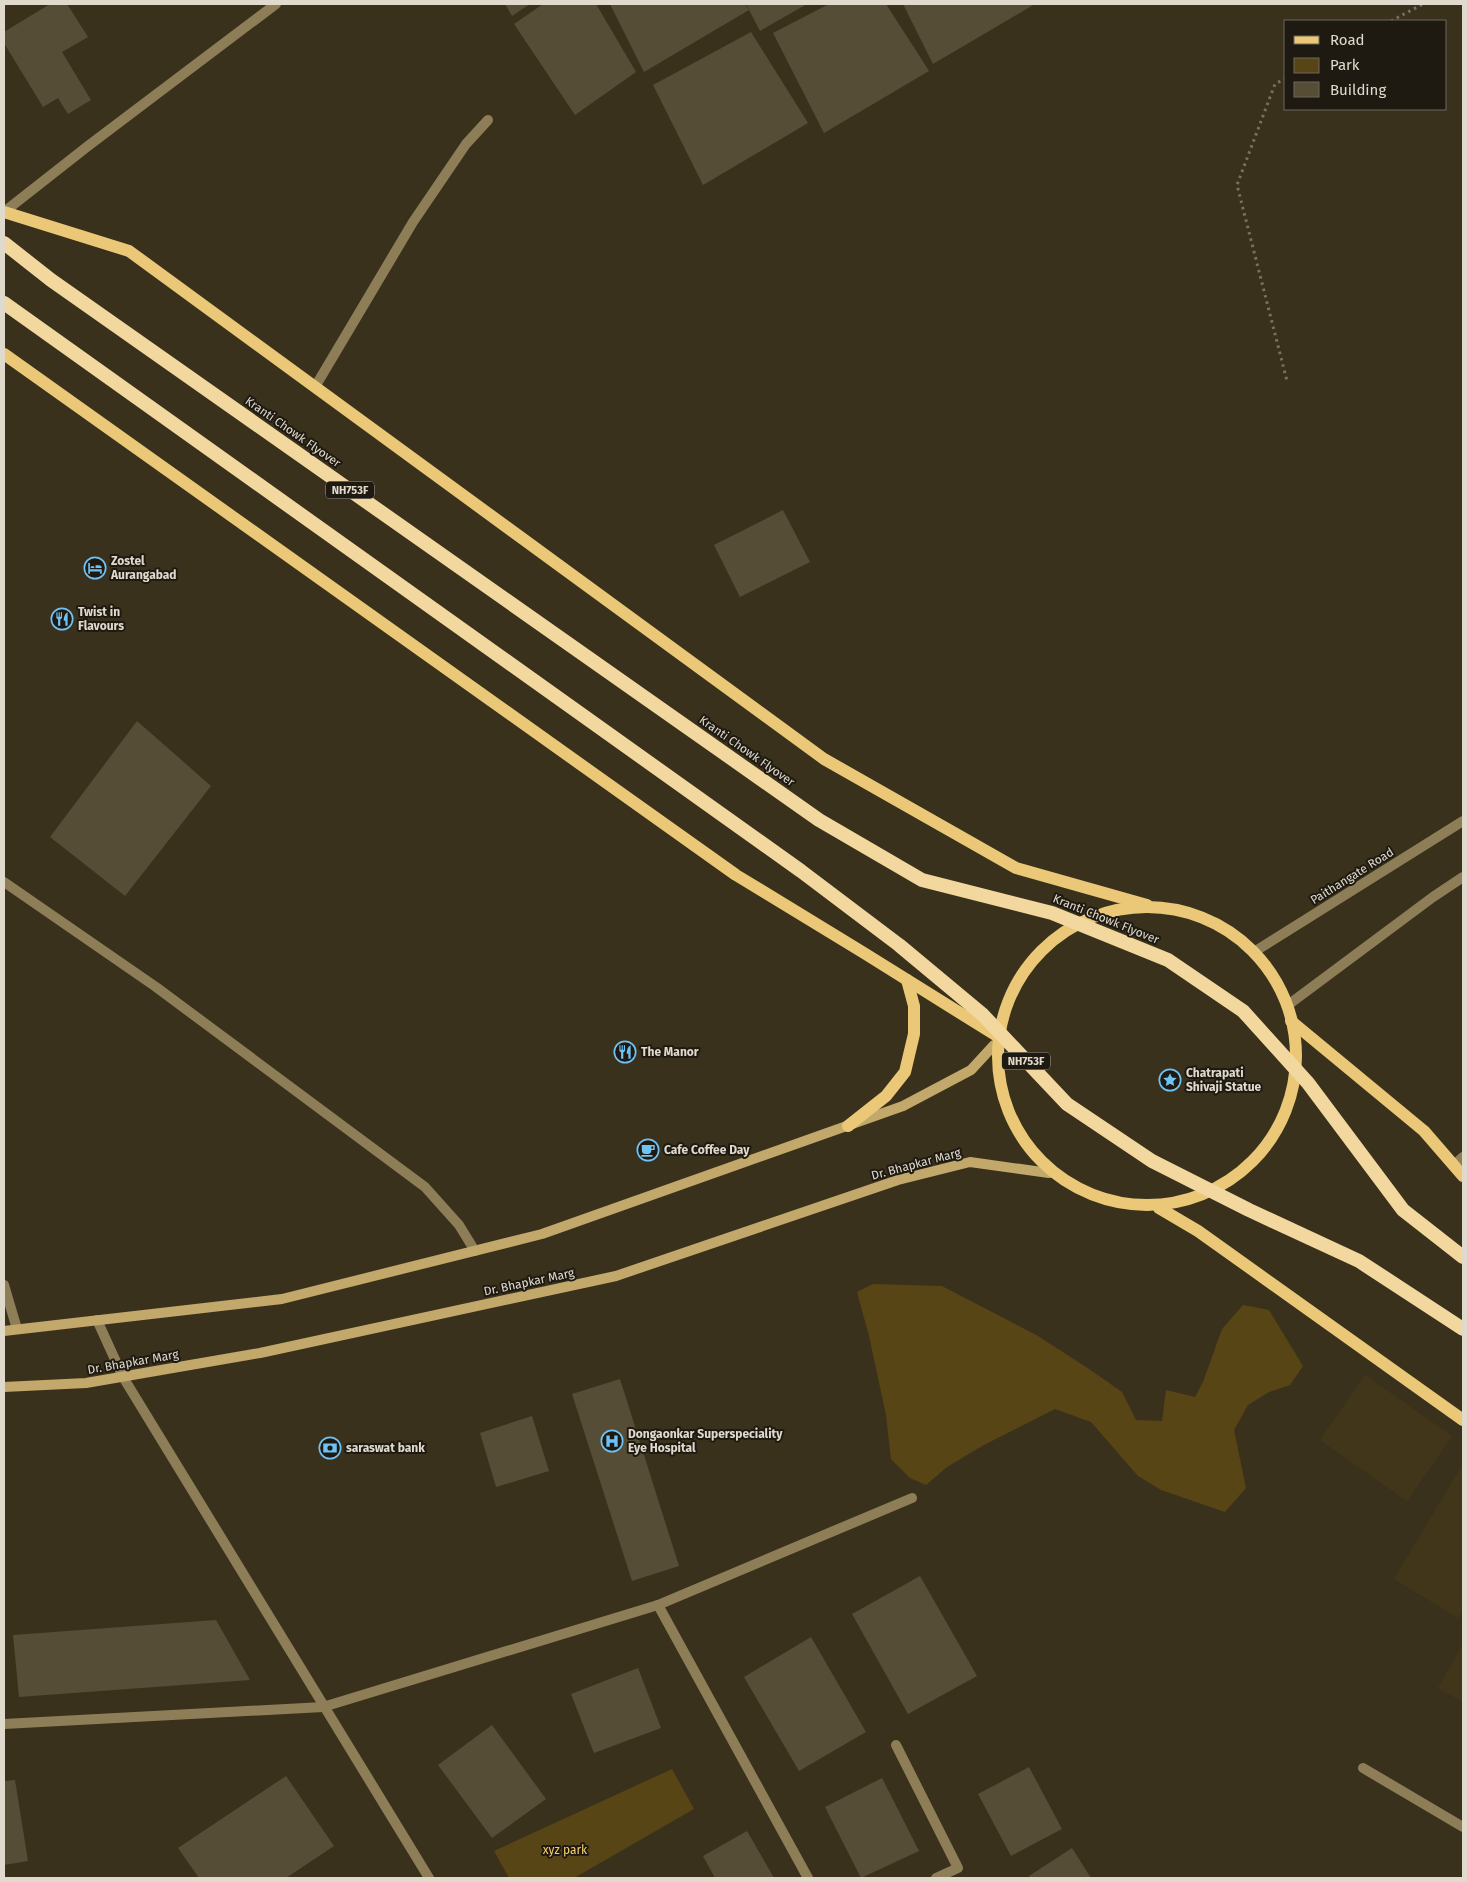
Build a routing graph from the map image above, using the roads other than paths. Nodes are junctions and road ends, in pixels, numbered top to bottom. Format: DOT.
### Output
graph roads {
  1 [pos="276,4"];
  2 [pos="488,120"];
  3 [pos="4,212"];
  4 [pos="4,243"];
  5 [pos="4,303"];
  6 [pos="4,354"];
  7 [pos="315,387"];
  8 [pos="1463,821"];
  9 [pos="1463,877"];
  10 [pos="4,882"];
  11 [pos="1148,905"];
  12 [pos="1254,952"];
  13 [pos="907,980"];
  14 [pos="1288,1006"];
  15 [pos="1291,1021"];
  16 [pos="995,1040"];
  17 [pos="848,1126"];
  18 [pos="1458,1161"];
  19 [pos="1049,1173"];
  20 [pos="1463,1176"];
  21 [pos="1159,1208"];
  22 [pos="475,1251"];
  23 [pos="1463,1257"];
  24 [pos="4,1284"];
  25 [pos="97,1320"];
  26 [pos="17,1329"];
  27 [pos="1463,1329"];
  28 [pos="4,1331"];
  29 [pos="123,1377"];
  30 [pos="4,1387"];
  31 [pos="1463,1420"];
  32 [pos="912,1498"];
  33 [pos="658,1605"];
  34 [pos="324,1707"];
  35 [pos="4,1724"];
  36 [pos="896,1745"];
  37 [pos="1363,1768"];
  38 [pos="1463,1828"];
  39 [pos="429,1878"];
  40 [pos="808,1878"];
  41 [pos="936,1878"];
  1 -- 3 [label="street"];
  2 -- 7 [label="street"];
  3 -- 7 [label="main road"];
  4 -- 23 [label="highway, Kranti Chowk Flyover / NH753F"];
  5 -- 27 [label="highway, NH753F"];
  6 -- 13 [label="main road"];
  7 -- 11 [label="main road"];
  8 -- 12 [label="street, Paithangate Road"];
  9 -- 14 [label="street"];
  10 -- 22 [label="street"];
  11 -- 12 [label="main road"];
  11 -- 16 [label="main road"];
  12 -- 14 [label="main road"];
  13 -- 16 [label="main road"];
  13 -- 17 [label="main road"];
  14 -- 15 [label="main road"];
  15 -- 18 [label="main road"];
  15 -- 21 [label="main road"];
  16 -- 17 [label="main road"];
  16 -- 19 [label="main road"];
  17 -- 22 [label="main road"];
  18 -- 20 [label="main road"];
  19 -- 21 [label="main road"];
  19 -- 29 [label="main road, Dr. Bhapkar Marg"];
  21 -- 31 [label="main road"];
  22 -- 25 [label="main road"];
  24 -- 26 [label="street"];
  25 -- 26 [label="main road"];
  25 -- 29 [label="street"];
  26 -- 28 [label="main road"];
  29 -- 30 [label="main road, Dr. Bhapkar Marg"];
  29 -- 34 [label="street"];
  32 -- 33 [label="street"];
  33 -- 34 [label="street"];
  33 -- 40 [label="street"];
  34 -- 35 [label="street"];
  34 -- 39 [label="street"];
  36 -- 41 [label="street"];
  37 -- 38 [label="street"];
}
